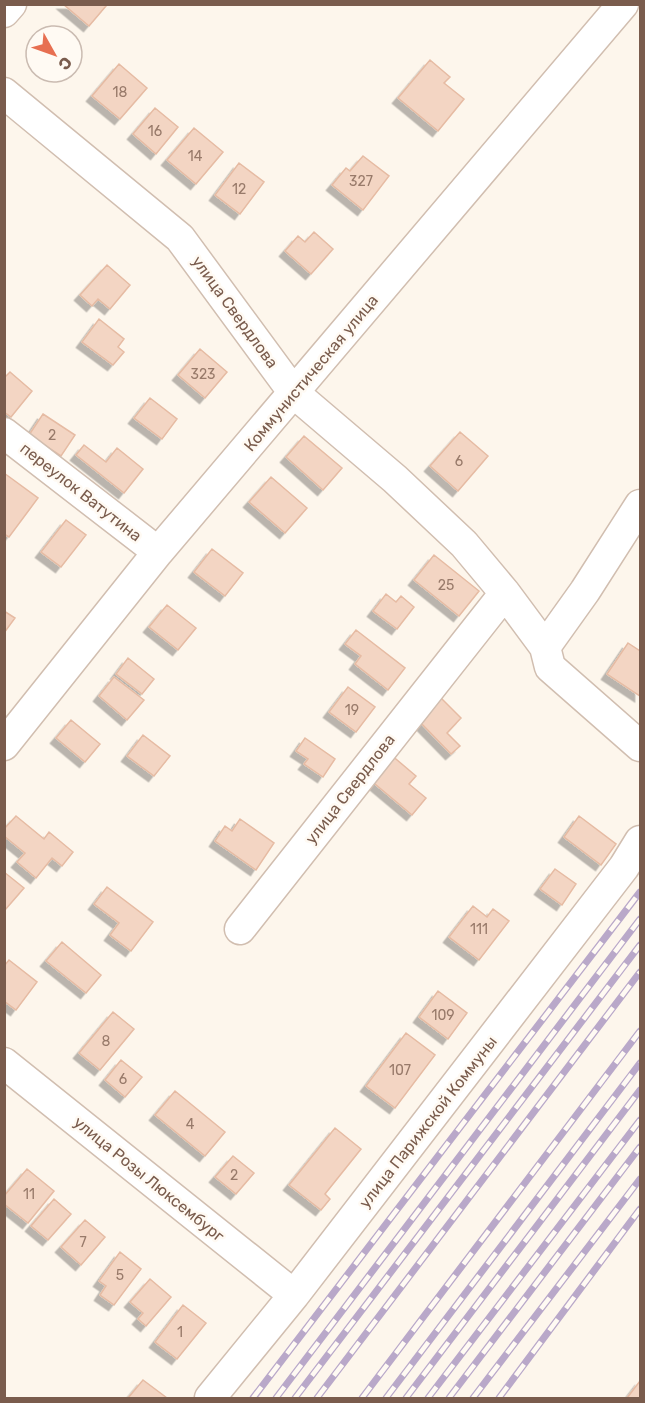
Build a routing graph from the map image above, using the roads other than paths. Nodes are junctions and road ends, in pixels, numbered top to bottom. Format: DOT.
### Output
graph roads {
  1 [pos="11,4"];
  2 [pos="623,4"];
  3 [pos="4,12"];
  4 [pos="4,93"];
  5 [pos="294,393"];
  6 [pos="4,433"];
  7 [pos="640,504"];
  8 [pos="158,552"];
  9 [pos="505,593"];
  10 [pos="545,647"];
  11 [pos="4,745"];
  12 [pos="640,746"];
  13 [pos="640,841"];
  14 [pos="240,929"];
  15 [pos="4,1063"];
  16 [pos="294,1295"];
  17 [pos="210,1398"];
  1 -- 3 [label="street"];
  2 -- 5 [label="street, Коммунистическая улица"];
  4 -- 5 [label="street, улица Свердлова"];
  5 -- 8 [label="street, Коммунистическая улица"];
  5 -- 9 [label="street, улица Свердлова"];
  6 -- 8 [label="street, переулок Ватутина"];
  7 -- 10 [label="street"];
  8 -- 11 [label="street, Коммунистическая улица"];
  9 -- 10 [label="street, улица Свердлова"];
  9 -- 14 [label="street, улица Свердлова"];
  10 -- 12 [label="street, улица Свердлова"];
  13 -- 16 [label="street, улица Парижской Коммуны"];
  15 -- 16 [label="street, улица Розы Люксембург"];
  16 -- 17 [label="street, улица Парижской Коммуны"];
}
